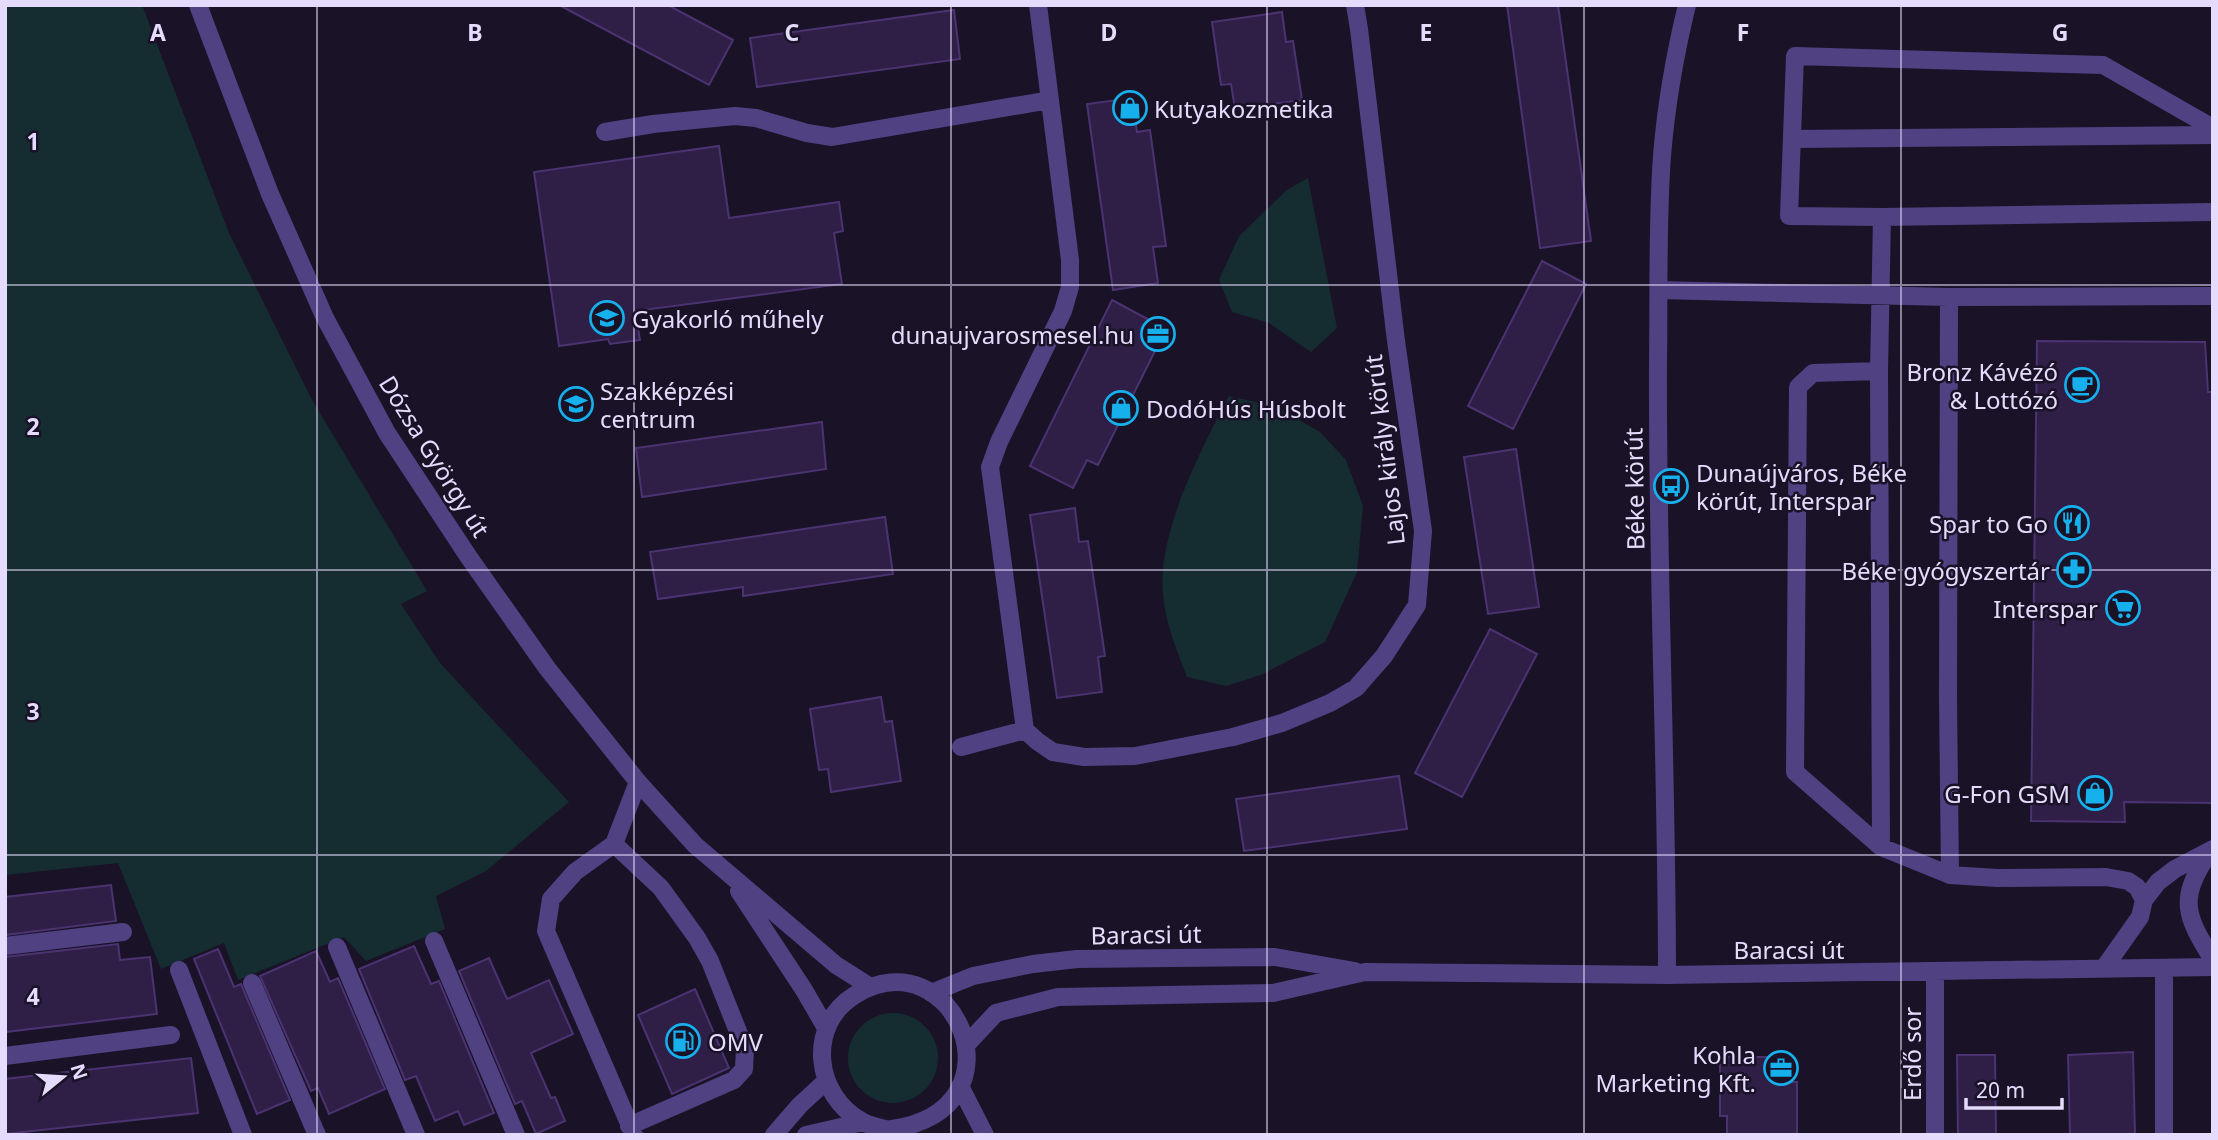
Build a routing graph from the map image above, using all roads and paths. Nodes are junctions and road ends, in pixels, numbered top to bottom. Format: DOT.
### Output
graph roads {
  1 [pos="198,5"];
  2 [pos="1038,5"];
  3 [pos="1354,5"];
  4 [pos="1687,5"];
  5 [pos="1050,100"];
  6 [pos="2213,128"];
  7 [pos="605,132"];
  8 [pos="2213,135"];
  9 [pos="1792,139"];
  10 [pos="2213,212"];
  11 [pos="1882,217"];
  12 [pos="1659,290"];
  13 [pos="1882,296"];
  14 [pos="2213,296"];
  15 [pos="1950,297"];
  16 [pos="1879,371"];
  17 [pos="1025,730"];
  18 [pos="961,747"];
  19 [pos="638,782"];
  20 [pos="614,844"];
  21 [pos="1881,847"];
  22 [pos="2212,849"];
  23 [pos="727,874"];
  24 [pos="1950,875"];
  25 [pos="2144,900"];
  26 [pos="123,932"];
  27 [pos="434,941"];
  28 [pos="5,946"];
  29 [pos="337,947"];
  30 [pos="2213,960"];
  31 [pos="2213,967"];
  32 [pos="2104,968"];
  33 [pos="2164,968"];
  34 [pos="179,970"];
  35 [pos="1365,972"];
  36 [pos="1935,972"];
  37 [pos="1667,975"];
  38 [pos="252,984"];
  39 [pos="869,986"];
  40 [pos="931,993"];
  41 [pos="826,1028"];
  42 [pos="172,1035"];
  43 [pos="966,1045"];
  44 [pos="5,1056"];
  45 [pos="826,1081"];
  46 [pos="960,1086"];
  47 [pos="863,1122"];
  48 [pos="631,1130"];
  49 [pos="898,1132"];
  50 [pos="243,1135"];
  51 [pos="317,1135"];
  52 [pos="416,1135"];
  53 [pos="516,1135"];
  54 [pos="775,1135"];
  55 [pos="806,1135"];
  56 [pos="985,1135"];
  57 [pos="1935,1135"];
  58 [pos="2164,1135"];
  1 -- 19 [label="street, Dózsa György út"];
  2 -- 5 [label="street"];
  3 -- 17 [label="street, Lajos király körút"];
  4 -- 12 [label="street, Béke körút"];
  5 -- 7 [label="street"];
  5 -- 17 [label="street"];
  6 -- 9 [label="street"];
  8 -- 9 [label="street"];
  9 -- 11 [label="street"];
  10 -- 11 [label="street"];
  11 -- 13 [label="street"];
  12 -- 13 [label="street"];
  12 -- 37 [label="street, Béke körút"];
  13 -- 15 [label="street"];
  13 -- 16 [label="street"];
  14 -- 15 [label="street"];
  15 -- 24 [label="street"];
  16 -- 21 [label="street"];
  16 -- 21 [label="street"];
  17 -- 18 [label="street"];
  19 -- 20 [label="street"];
  19 -- 23 [label="street, Dózsa György út"];
  20 -- 48 [label="street"];
  20 -- 48 [label="street"];
  21 -- 24 [label="street"];
  22 -- 25 [label="street"];
  22 -- 30 [label="street"];
  23 -- 39 [label="street, Dózsa György út"];
  23 -- 41 [label="street, Dózsa György út"];
  24 -- 25 [label="street"];
  25 -- 32 [label="street"];
  26 -- 28 [label="street"];
  27 -- 53 [label="street"];
  29 -- 52 [label="street"];
  31 -- 33 [label="street, Baracsi út"];
  32 -- 33 [label="street, Baracsi út"];
  32 -- 36 [label="street, Baracsi út"];
  33 -- 58 [label="street"];
  34 -- 50 [label="street"];
  35 -- 37 [label="street, Baracsi út"];
  35 -- 40 [label="street, Baracsi út"];
  35 -- 43 [label="street, Baracsi út"];
  36 -- 37 [label="street, Baracsi út"];
  36 -- 57 [label="street, Erdő sor"];
  38 -- 51 [label="street"];
  39 -- 40 [label="street"];
  39 -- 41 [label="street"];
  40 -- 43 [label="street"];
  41 -- 45 [label="street"];
  42 -- 44 [label="street"];
  43 -- 46 [label="street"];
  45 -- 47 [label="street"];
  45 -- 54 [label="street"];
  46 -- 49 [label="street"];
  46 -- 56 [label="street"];
  47 -- 49 [label="street"];
  47 -- 55 [label="street"];
}
